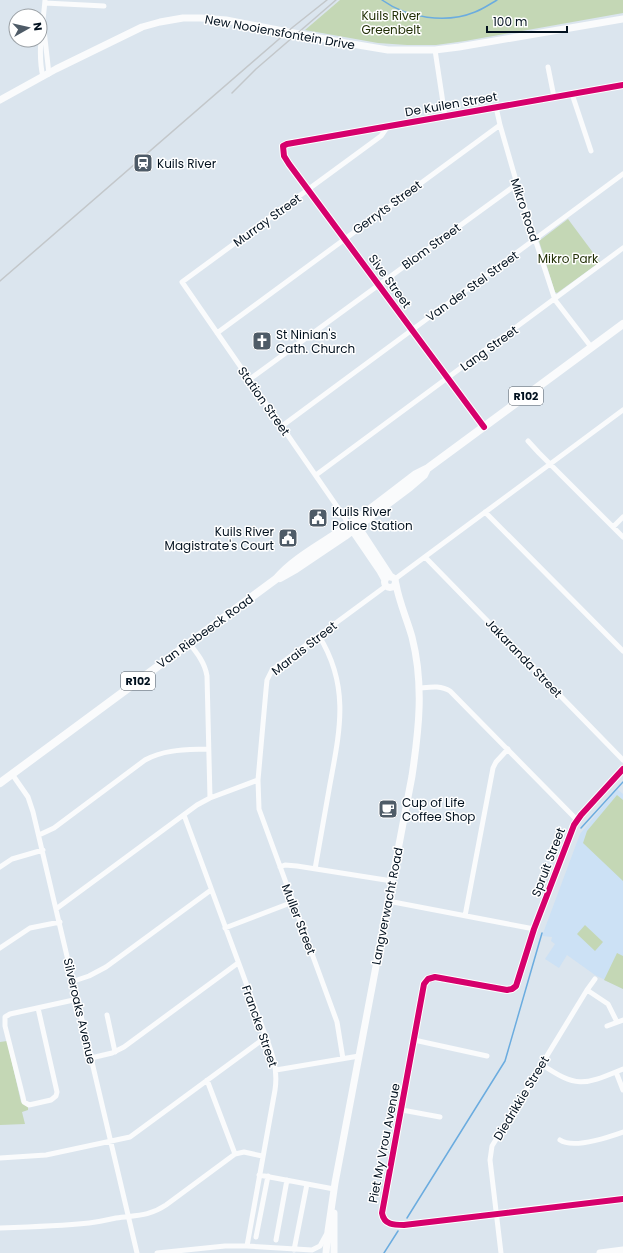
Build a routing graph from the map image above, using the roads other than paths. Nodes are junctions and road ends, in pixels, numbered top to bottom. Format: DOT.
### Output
graph roads {
  1 [pos="45,1"];
  2 [pos="104,6"];
  3 [pos="623,19"];
  4 [pos="434,50"];
  5 [pos="548,67"];
  6 [pos="46,75"];
  7 [pos="623,85"];
  8 [pos="572,94"];
  9 [pos="554,97"];
  10 [pos="0,100"];
  11 [pos="496,107"];
  12 [pos="446,116"];
  13 [pos="500,125"];
  14 [pos="388,126"];
  15 [pos="283,146"];
  16 [pos="591,151"];
  17 [pos="623,174"];
  18 [pos="517,184"];
  19 [pos="308,190"];
  20 [pos="345,239"];
  21 [pos="535,240"];
  22 [pos="623,248"];
  23 [pos="182,282"];
  24 [pos="378,284"];
  25 [pos="555,300"];
  26 [pos="623,324"];
  27 [pos="412,330"];
  28 [pos="217,333"];
  29 [pos="592,348"];
  30 [pos="447,378"];
  31 [pos="250,379"];
  32 [pos="623,410"];
  33 [pos="282,426"];
  34 [pos="484,427"];
  35 [pos="528,441"];
  36 [pos="550,464"];
  37 [pos="316,476"];
  38 [pos="485,512"];
  39 [pos="623,517"];
  40 [pos="352,524"];
  41 [pos="613,527"];
  42 [pos="623,537"];
  43 [pos="425,557"];
  44 [pos="390,582"];
  45 [pos="319,636"];
  46 [pos="189,643"];
  47 [pos="623,651"];
  48 [pos="420,688"];
  49 [pos="508,749"];
  50 [pos="208,750"];
  51 [pos="623,760"];
  52 [pos="623,769"];
  53 [pos="12,774"];
  54 [pos="258,780"];
  55 [pos="0,783"];
  56 [pos="210,798"];
  57 [pos="184,815"];
  58 [pos="577,820"];
  59 [pos="39,835"];
  60 [pos="43,850"];
  61 [pos="0,866"];
  62 [pos="280,867"];
  63 [pos="315,868"];
  64 [pos="392,881"];
  65 [pos="211,890"];
  66 [pos="388,901"];
  67 [pos="293,902"];
  68 [pos="56,909"];
  69 [pos="465,916"];
  70 [pos="60,922"];
  71 [pos="226,928"];
  72 [pos="534,929"];
  73 [pos="0,948"];
  74 [pos="238,963"];
  75 [pos="519,978"];
  76 [pos="595,979"];
  77 [pos="74,981"];
  78 [pos="587,990"];
  79 [pos="78,999"];
  80 [pos="38,1008"];
  81 [pos="107,1015"];
  82 [pos="623,1020"];
  83 [pos="617,1022"];
  84 [pos="607,1026"];
  85 [pos="266,1037"];
  86 [pos="414,1040"];
  87 [pos="115,1052"];
  88 [pos="359,1056"];
  89 [pos="487,1056"];
  90 [pos="91,1058"];
  91 [pos="343,1059"];
  92 [pos="541,1064"];
  93 [pos="623,1069"];
  94 [pos="276,1070"];
  95 [pos="616,1072"];
  96 [pos="207,1080"];
  97 [pos="623,1090"];
  98 [pos="402,1110"];
  99 [pos="440,1117"];
  100 [pos="623,1132"];
  101 [pos="560,1140"];
  102 [pos="111,1141"];
  103 [pos="235,1154"];
  104 [pos="262,1156"];
  105 [pos="0,1158"];
  106 [pos="259,1175"];
  107 [pos="268,1176"];
  108 [pos="287,1180"];
  109 [pos="307,1184"];
  110 [pos="334,1189"];
  111 [pos="333,1199"];
  112 [pos="623,1199"];
  113 [pos="496,1214"];
  114 [pos="129,1217"];
  115 [pos="0,1228"];
  116 [pos="328,1231"];
  117 [pos="256,1237"];
  118 [pos="276,1240"];
  119 [pos="247,1246"];
  120 [pos="294,1250"];
  121 [pos="623,1250"];
  122 [pos="137,1253"];
  123 [pos="157,1253"];
  124 [pos="326,1253"];
  125 [pos="334,1253"];
  126 [pos="501,1253"];
  127 [pos="600,1253"];
  1 -- 2 [label="street"];
  1 -- 6 [label="street"];
  3 -- 4 [label="street, New Nooiensfontein Drive"];
  4 -- 6 [label="street, New Nooiensfontein Drive"];
  4 -- 12 [label="street"];
  5 -- 9 [label="street"];
  6 -- 10 [label="street, New Nooiensfontein Drive"];
  7 -- 8 [label="street, De Kuilen Street"];
  8 -- 9 [label="street, De Kuilen Street"];
  8 -- 16 [label="street"];
  9 -- 11 [label="street, De Kuilen Street"];
  11 -- 12 [label="street, De Kuilen Street"];
  11 -- 13 [label="street, Mikro Road"];
  12 -- 14 [label="street, De Kuilen Street"];
  13 -- 18 [label="street, Mikro Road"];
  13 -- 20 [label="street, Gerryts Street"];
  14 -- 15 [label="street, De Kuilen Street"];
  14 -- 19 [label="street, Murray Street"];
  15 -- 19 [label="street, Sive Street"];
  17 -- 21 [label="street, Van der Stel Street"];
  18 -- 21 [label="street, Mikro Road"];
  18 -- 24 [label="street, Blom Street"];
  19 -- 20 [label="street, Sive Street"];
  19 -- 23 [label="street, Murray Street"];
  20 -- 24 [label="street, Sive Street"];
  20 -- 28 [label="street, Gerryts Street"];
  21 -- 25 [label="street, Mikro Road"];
  21 -- 27 [label="street, Van der Stel Street"];
  22 -- 25 [label="street, Lang Street"];
  23 -- 28 [label="street, Station Street"];
  24 -- 27 [label="street, Sive Street"];
  24 -- 31 [label="street, Blom Street"];
  25 -- 29 [label="street, Mikro Road"];
  25 -- 30 [label="street, Lang Street"];
  26 -- 29 [label="main road, Van Riebeeck Road / R102"];
  27 -- 30 [label="street, Sive Street"];
  27 -- 33 [label="street, Van der Stel Street"];
  28 -- 31 [label="street, Station Street"];
  29 -- 34 [label="main road, Van Riebeeck Road / R102"];
  30 -- 34 [label="street, Sive Street"];
  30 -- 37 [label="street, Lang Street"];
  31 -- 33 [label="street, Station Street"];
  32 -- 36 [label="street, Marais Street"];
  33 -- 37 [label="street, Station Street"];
  34 -- 40 [label="main road, Van Riebeeck Road / R102"];
  35 -- 36 [label="street"];
  36 -- 38 [label="street, Marais Street"];
  36 -- 41 [label="street"];
  37 -- 40 [label="street, Station Street"];
  38 -- 43 [label="street, Marais Street"];
  38 -- 47 [label="street"];
  39 -- 41 [label="street"];
  40 -- 44 [label="street, Langverwacht Road"];
  40 -- 46 [label="main road, Van Riebeeck Road / R102"];
  41 -- 42 [label="street"];
  43 -- 44 [label="street, Marais Street"];
  43 -- 51 [label="street, Jakaranda Street"];
  44 -- 45 [label="street, Marais Street"];
  44 -- 48 [label="street, Langverwacht Road"];
  45 -- 54 [label="street, Marais Street"];
  45 -- 63 [label="street"];
  46 -- 50 [label="street"];
  46 -- 53 [label="main road, Van Riebeeck Road / R102"];
  48 -- 49 [label="street"];
  48 -- 64 [label="street, Langverwacht Road"];
  49 -- 58 [label="street"];
  49 -- 69 [label="street"];
  50 -- 56 [label="street"];
  50 -- 59 [label="street"];
  52 -- 58 [label="street, Spruit Street"];
  53 -- 55 [label="main road, Van Riebeeck Road / R102"];
  53 -- 59 [label="street, Silveroaks Avenue"];
  54 -- 56 [label="street"];
  54 -- 62 [label="street, Muller Street"];
  56 -- 57 [label="street"];
  57 -- 65 [label="street, Francke Street"];
  57 -- 68 [label="street"];
  58 -- 72 [label="street, Spruit Street"];
  59 -- 60 [label="street, Silveroaks Avenue"];
  60 -- 61 [label="street"];
  60 -- 68 [label="street, Silveroaks Avenue"];
  62 -- 63 [label="street"];
  62 -- 67 [label="street, Muller Street"];
  63 -- 64 [label="street"];
  64 -- 66 [label="street, Langverwacht Road"];
  65 -- 71 [label="street, Francke Street"];
  65 -- 77 [label="street"];
  66 -- 69 [label="street"];
  66 -- 88 [label="street, Langverwacht Road"];
  67 -- 71 [label="street"];
  67 -- 91 [label="street, Muller Street"];
  68 -- 70 [label="street, Silveroaks Avenue"];
  69 -- 72 [label="street"];
  70 -- 73 [label="street"];
  70 -- 77 [label="street, Silveroaks Avenue"];
  71 -- 74 [label="street, Francke Street"];
  72 -- 75 [label="street, Spruit Street"];
  74 -- 85 [label="street, Francke Street"];
  74 -- 87 [label="street"];
  75 -- 86 [label="street, Piet My Vrou Avenue"];
  76 -- 78 [label="street, Diedrikkie Street"];
  77 -- 79 [label="street, Silveroaks Avenue"];
  78 -- 83 [label="street"];
  78 -- 92 [label="street, Diedrikkie Street"];
  79 -- 80 [label="street"];
  79 -- 90 [label="street, Silveroaks Avenue"];
  80 -- 80 [label="street"];
  81 -- 87 [label="street"];
  82 -- 83 [label="street"];
  83 -- 84 [label="street"];
  85 -- 94 [label="street, Francke Street"];
  85 -- 96 [label="street"];
  86 -- 89 [label="street"];
  86 -- 98 [label="street, Piet My Vrou Avenue"];
  87 -- 90 [label="street"];
  88 -- 91 [label="street"];
  88 -- 110 [label="street, Langverwacht Road"];
  90 -- 102 [label="street, Silveroaks Avenue"];
  91 -- 94 [label="street"];
  92 -- 95 [label="street"];
  92 -- 113 [label="street, Diedrikkie Street"];
  93 -- 95 [label="street"];
  94 -- 104 [label="street, Francke Street"];
  95 -- 97 [label="street"];
  96 -- 102 [label="street"];
  96 -- 103 [label="street"];
  98 -- 99 [label="street"];
  98 -- 113 [label="street, Piet My Vrou Avenue"];
  100 -- 101 [label="street"];
  102 -- 105 [label="street"];
  102 -- 114 [label="street, Silveroaks Avenue"];
  103 -- 104 [label="street"];
  103 -- 114 [label="street"];
  104 -- 106 [label="street, Francke Street"];
  106 -- 107 [label="street"];
  106 -- 119 [label="street, Francke Street"];
  107 -- 108 [label="street"];
  107 -- 117 [label="street"];
  108 -- 109 [label="street"];
  108 -- 118 [label="street"];
  109 -- 110 [label="street"];
  109 -- 120 [label="street"];
  110 -- 111 [label="street, Langverwacht Road"];
  111 -- 116 [label="street, Langverwacht Road"];
  111 -- 125 [label="street, Langverwacht Road"];
  112 -- 113 [label="street, Piet My Vrou Avenue"];
  113 -- 126 [label="street, Diedrikkie Street"];
  114 -- 115 [label="street"];
  114 -- 122 [label="street, Silveroaks Avenue"];
  116 -- 120 [label="street"];
  116 -- 124 [label="street, Langverwacht Road"];
  119 -- 120 [label="street"];
  119 -- 123 [label="street"];
  121 -- 127 [label="street"];
}
